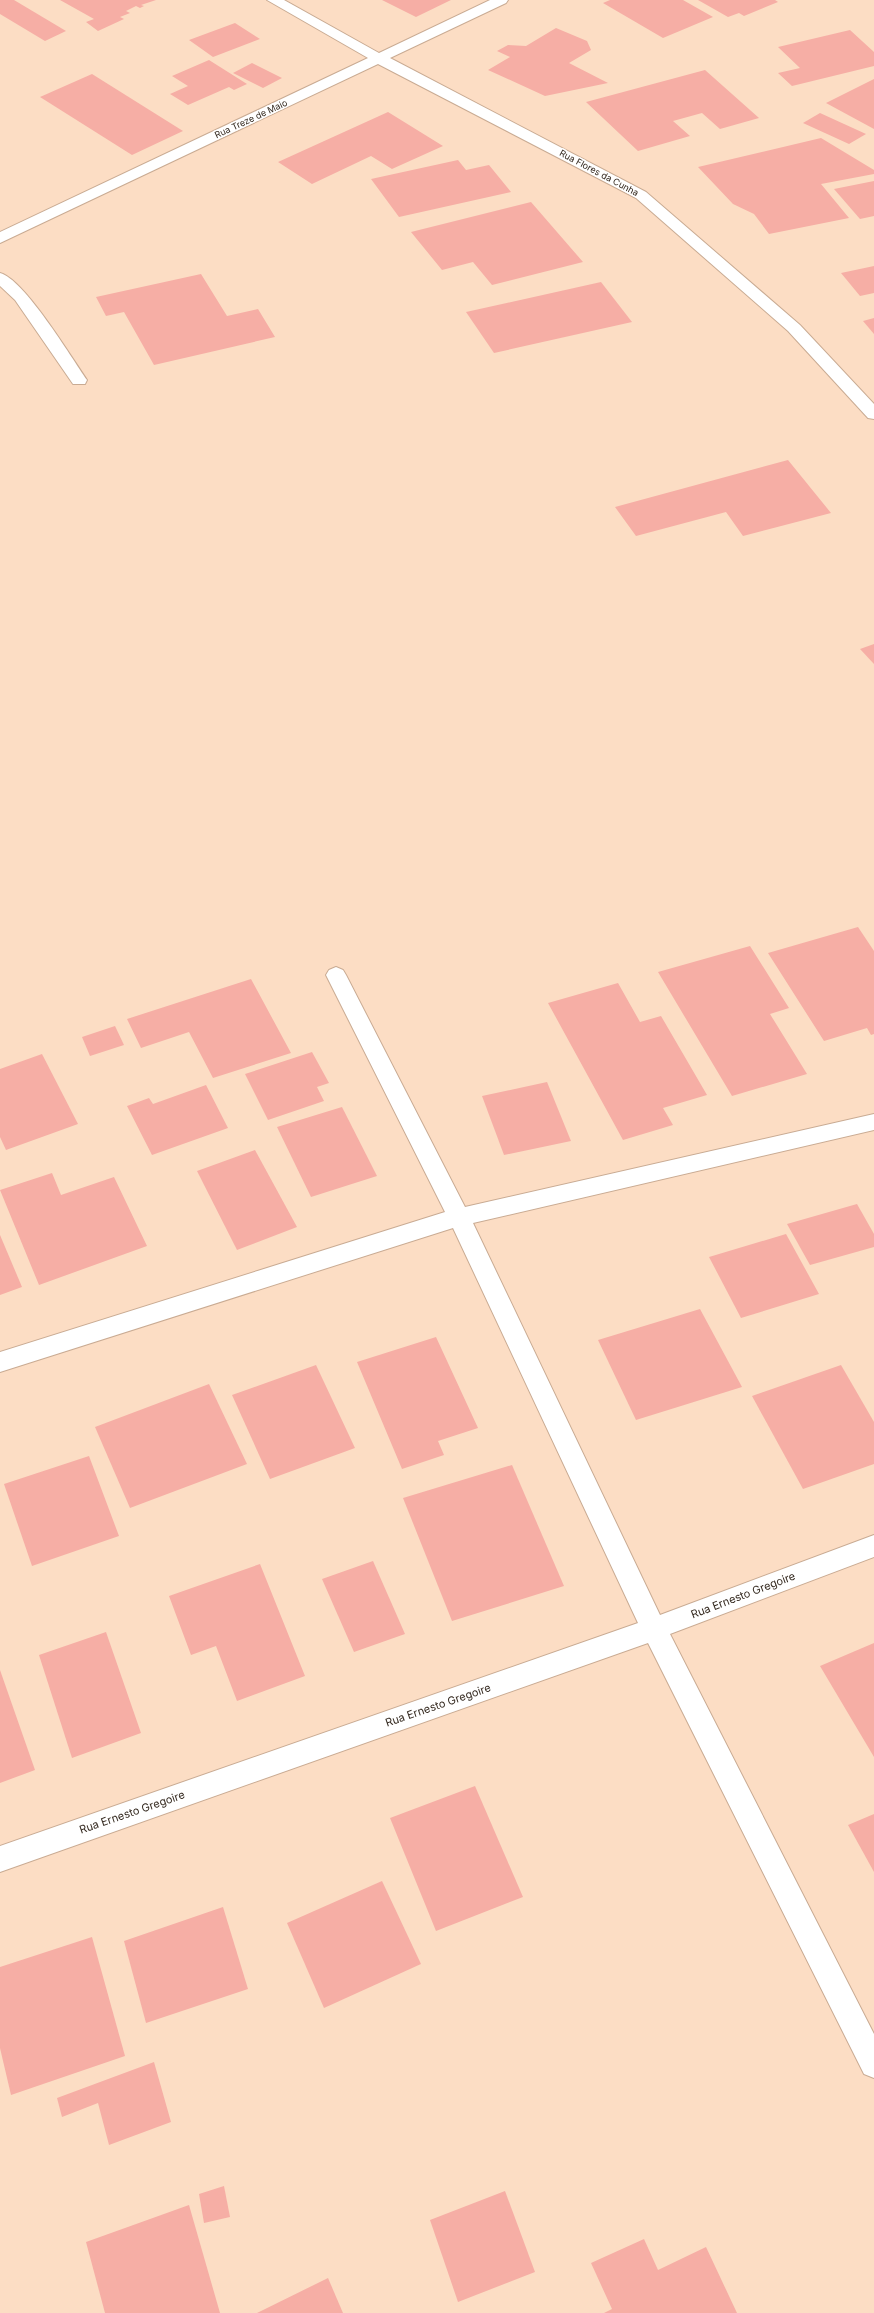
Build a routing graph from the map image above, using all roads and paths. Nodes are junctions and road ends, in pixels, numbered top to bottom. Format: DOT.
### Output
graph roads {
  1 [pos="274,0"];
  2 [pos="501,0"];
  3 [pos="378,58"];
  4 [pos="0,238"];
  5 [pos="0,278"];
  6 [pos="79,380"];
  7 [pos="874,414"];
  8 [pos="336,975"];
  9 [pos="874,1122"];
  10 [pos="459,1217"];
  11 [pos="0,1362"];
  12 [pos="874,1546"];
  13 [pos="654,1629"];
  14 [pos="0,1859"];
  15 [pos="874,2064"];
  1 -- 3 [label="street, Rua Flores da Cunha"];
  2 -- 3 [label="street, Rua Treze de Maio"];
  3 -- 4 [label="street, Rua Treze de Maio"];
  3 -- 7 [label="street, Rua Flores da Cunha"];
  5 -- 6 [label="street"];
  8 -- 10 [label="street"];
  9 -- 10 [label="street"];
  10 -- 11 [label="street"];
  10 -- 13 [label="street"];
  12 -- 13 [label="street, Rua Ernesto Gregoire"];
  13 -- 14 [label="street, Rua Ernesto Gregoire"];
  13 -- 15 [label="street"];
}
